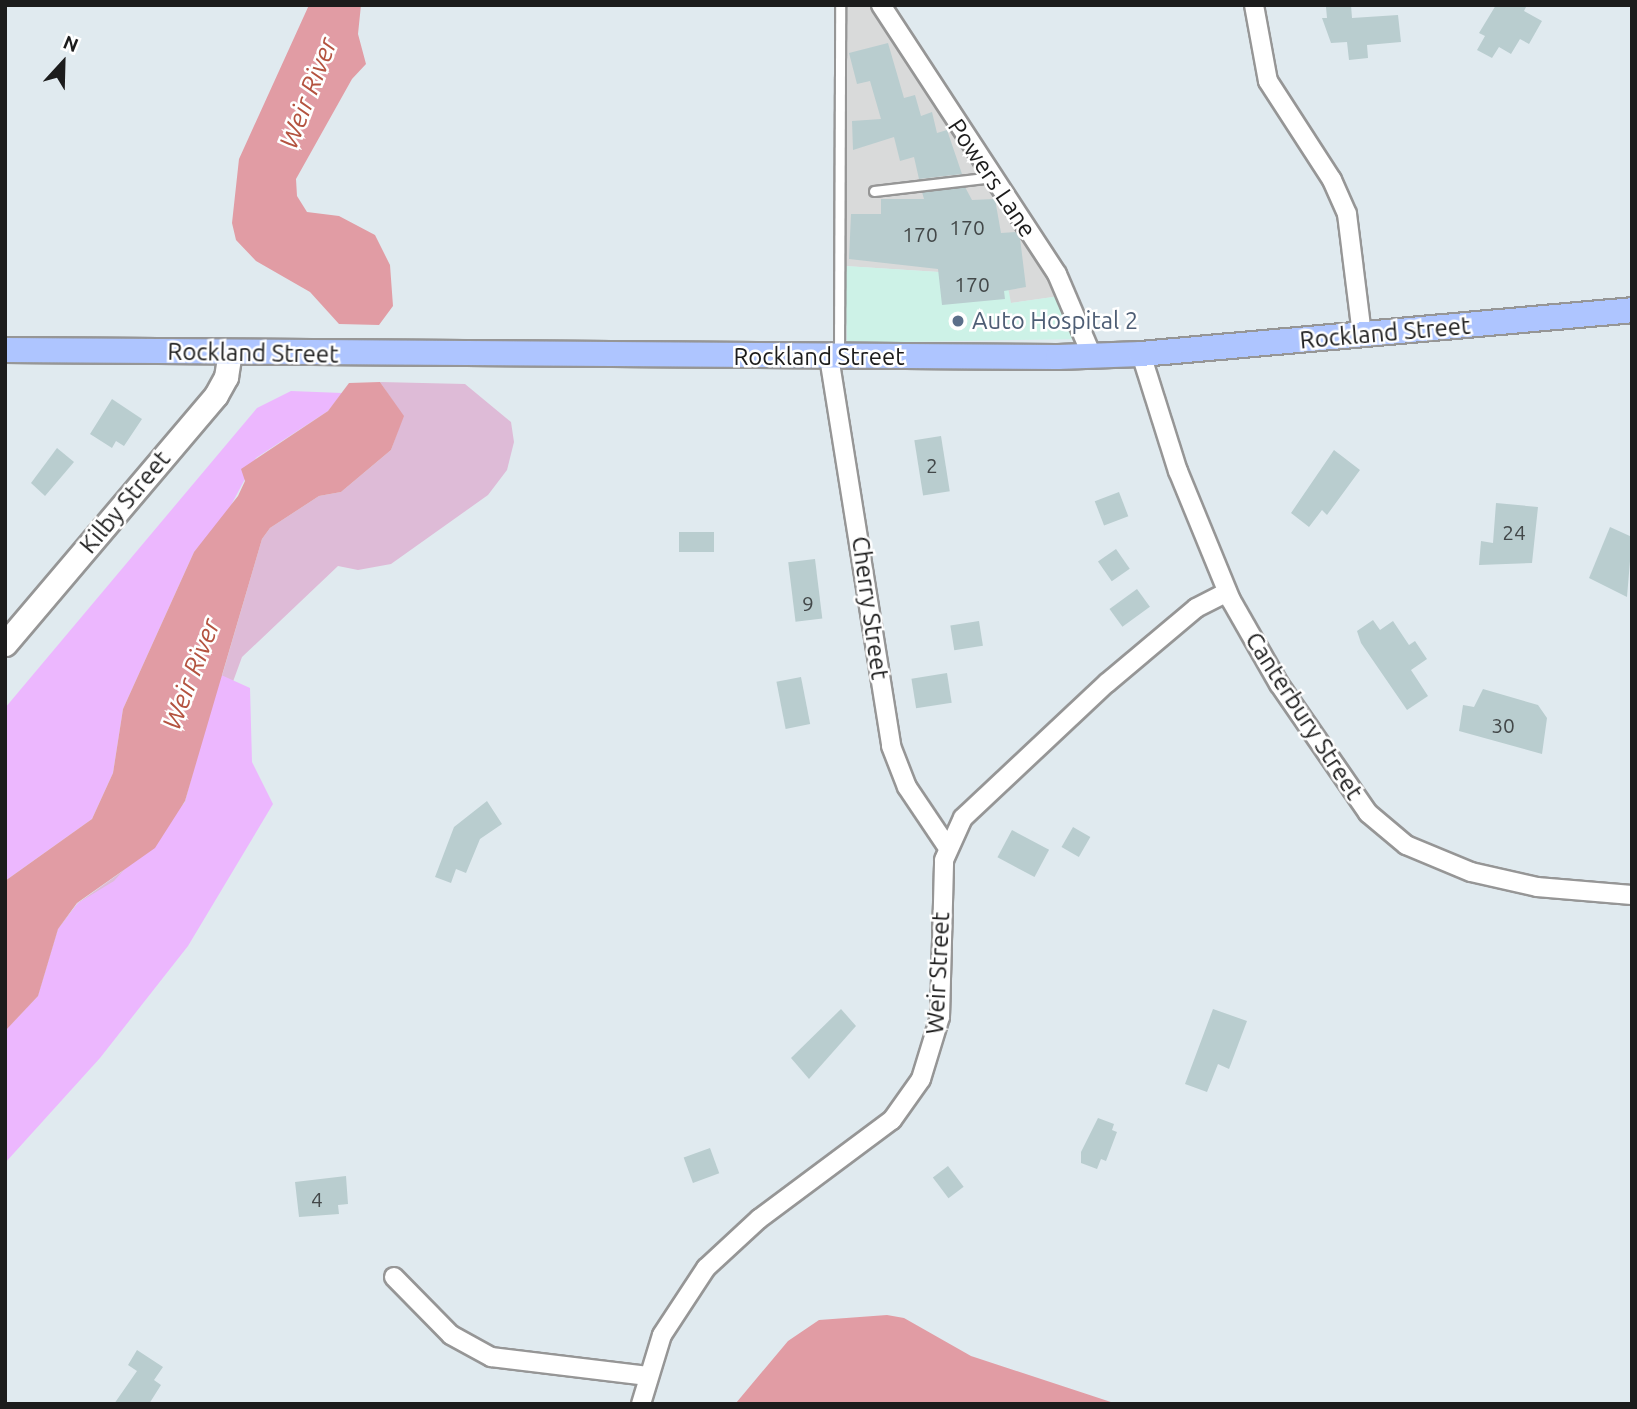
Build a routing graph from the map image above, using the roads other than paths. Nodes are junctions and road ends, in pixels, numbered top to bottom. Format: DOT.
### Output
graph roads {
  1 [pos="840,5"];
  2 [pos="881,5"];
  3 [pos="1254,5"];
  4 [pos="993,177"];
  5 [pos="874,191"];
  6 [pos="1632,310"];
  7 [pos="1362,335"];
  8 [pos="5,350"];
  9 [pos="230,352"];
  10 [pos="1141,354"];
  11 [pos="1092,356"];
  12 [pos="834,357"];
  13 [pos="1227,592"];
  14 [pos="5,644"];
  15 [pos="946,845"];
  16 [pos="1632,895"];
  17 [pos="394,1277"];
  18 [pos="648,1376"];
  19 [pos="641,1404"];
  1 -- 12 [label="lane"];
  2 -- 4 [label="street, Powers Lane"];
  3 -- 7 [label="street"];
  4 -- 5 [label="lane"];
  4 -- 11 [label="street, Powers Lane"];
  6 -- 7 [label="main road, Rockland Street"];
  7 -- 10 [label="main road, Rockland Street"];
  8 -- 9 [label="main road, Rockland Street"];
  9 -- 12 [label="main road, Rockland Street"];
  9 -- 14 [label="street, Kilby Street"];
  10 -- 11 [label="main road, Rockland Street"];
  10 -- 13 [label="street, Canterbury Street"];
  11 -- 12 [label="main road, Rockland Street"];
  12 -- 15 [label="street, Cherry Street"];
  13 -- 15 [label="street"];
  13 -- 16 [label="street, Canterbury Street"];
  15 -- 18 [label="street, Weir Street"];
  17 -- 18 [label="street"];
  18 -- 19 [label="street, Weir Street"];
}
